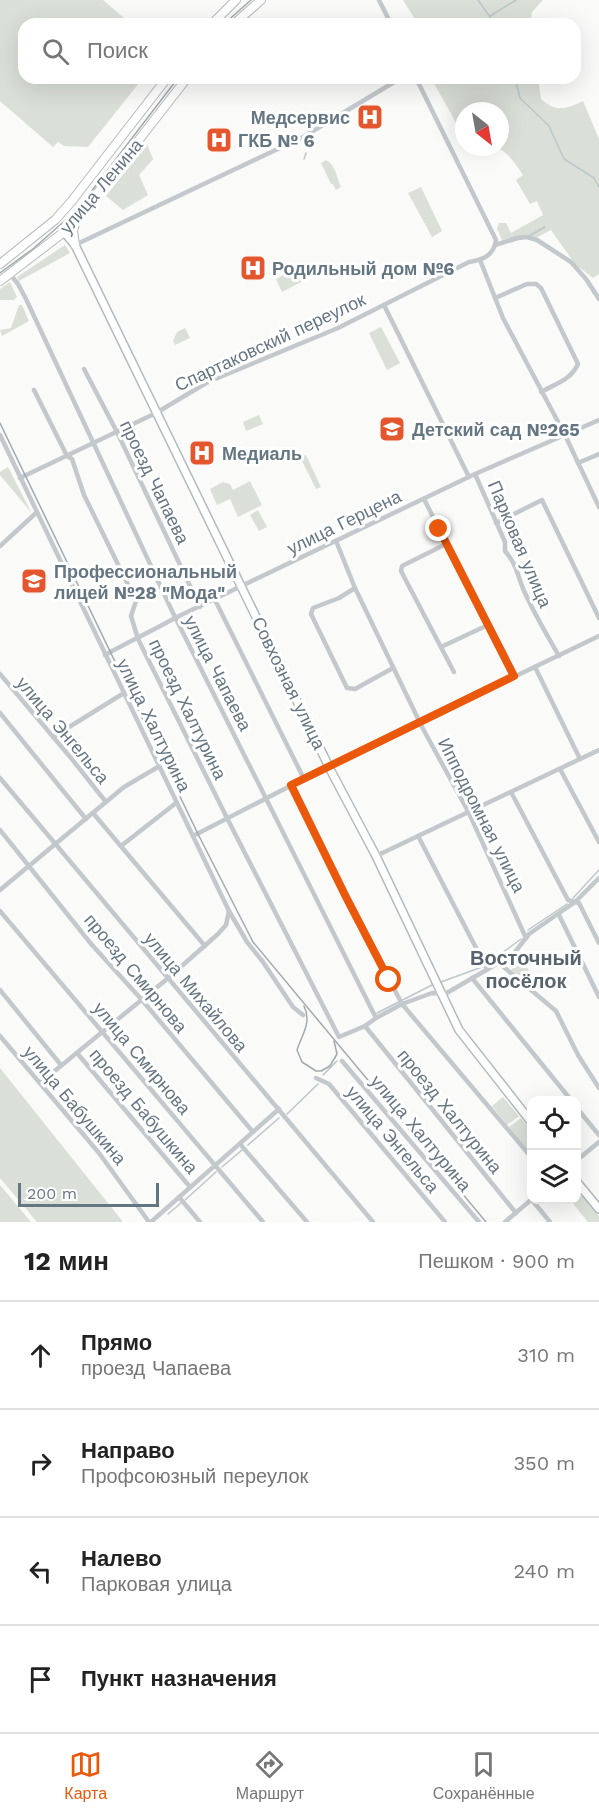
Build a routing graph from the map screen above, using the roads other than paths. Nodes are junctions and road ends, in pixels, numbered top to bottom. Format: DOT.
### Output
graph roads {
  1 [pos="237,0"];
  2 [pos="261,0"];
  3 [pos="379,0"];
  4 [pos="218,18"];
  5 [pos="241,18"];
  6 [pos="388,18"];
  7 [pos="162,84"];
  8 [pos="183,84"];
  9 [pos="393,84"];
  10 [pos="418,84"];
  11 [pos="76,219"];
  12 [pos="55,220"];
  13 [pos="64,232"];
  14 [pos="54,240"];
  15 [pos="75,245"];
  16 [pos="495,245"];
  17 [pos="480,260"];
  18 [pos="0,264"];
  19 [pos="10,274"];
  20 [pos="0,281"];
  21 [pos="495,298"];
  22 [pos="599,299"];
  23 [pos="384,304"];
  24 [pos="84,369"];
  25 [pos="34,390"];
  26 [pos="541,392"];
  27 [pos="156,413"];
  28 [pos="599,420"];
  29 [pos="117,432"];
  30 [pos="0,435"];
  31 [pos="565,435"];
  32 [pos="94,444"];
  33 [pos="599,454"];
  34 [pos="67,456"];
  35 [pos="578,463"];
  36 [pos="475,474"];
  37 [pos="469,477"];
  38 [pos="20,478"];
  39 [pos="424,499"];
  40 [pos="599,507"];
  41 [pos="37,512"];
  42 [pos="496,523"];
  43 [pos="336,541"];
  44 [pos="447,544"];
  45 [pos="0,546"];
  46 [pos="242,586"];
  47 [pos="355,588"];
  48 [pos="215,600"];
  49 [pos="200,607"];
  50 [pos="175,618"];
  51 [pos="599,618"];
  52 [pos="488,625"];
  53 [pos="599,636"];
  54 [pos="138,639"];
  55 [pos="441,647"];
  56 [pos="105,655"];
  57 [pos="559,656"];
  58 [pos="535,667"];
  59 [pos="393,668"];
  60 [pos="454,672"];
  61 [pos="0,674"];
  62 [pos="514,676"];
  63 [pos="124,693"];
  64 [pos="0,712"];
  65 [pos="419,722"];
  66 [pos="53,737"];
  67 [pos="599,750"];
  68 [pos="580,759"];
  69 [pos="329,766"];
  70 [pos="158,767"];
  71 [pos="560,769"];
  72 [pos="0,778"];
  73 [pos="304,779"];
  74 [pos="291,785"];
  75 [pos="511,792"];
  76 [pos="267,798"];
  77 [pos="106,802"];
  78 [pos="176,803"];
  79 [pos="93,813"];
  80 [pos="469,813"];
  81 [pos="226,818"];
  82 [pos="86,819"];
  83 [pos="0,830"];
  84 [pos="193,836"];
  85 [pos="418,836"];
  86 [pos="599,842"];
  87 [pos="55,845"];
  88 [pos="121,846"];
  89 [pos="376,856"];
  90 [pos="30,866"];
  91 [pos="599,878"];
  92 [pos="0,890"];
  93 [pos="576,902"];
  94 [pos="0,911"];
  95 [pos="229,911"];
  96 [pos="559,915"];
  97 [pos="526,938"];
  98 [pos="599,943"];
  99 [pos="205,946"];
  100 [pos="499,963"];
  101 [pos="487,969"];
  102 [pos="472,978"];
  103 [pos="167,979"];
  104 [pos="0,990"];
  105 [pos="442,995"];
  106 [pos="599,997"];
  107 [pos="142,1000"];
  108 [pos="402,1004"];
  109 [pos="303,1015"];
  110 [pos="376,1018"];
  111 [pos="365,1026"];
  112 [pos="102,1032"];
  113 [pos="0,1036"];
  114 [pos="77,1053"];
  115 [pos="342,1061"];
  116 [pos="61,1065"];
  117 [pos="315,1078"];
  118 [pos="39,1083"];
  119 [pos="599,1088"];
  120 [pos="567,1096"];
  121 [pos="279,1109"];
  122 [pos="581,1113"];
  123 [pos="527,1118"];
  124 [pos="252,1132"];
  125 [pos="599,1135"];
  126 [pos="599,1142"];
  127 [pos="240,1144"];
  128 [pos="527,1153"];
  129 [pos="581,1157"];
  130 [pos="215,1165"];
  131 [pos="190,1187"];
  132 [pos="581,1187"];
  133 [pos="179,1197"];
  134 [pos="527,1203"];
  135 [pos="536,1204"];
  136 [pos="599,1209"];
  137 [pos="516,1213"];
  138 [pos="150,1222"];
  139 [pos="200,1222"];
  140 [pos="263,1222"];
  141 [pos="307,1222"];
  142 [pos="373,1222"];
  143 [pos="445,1222"];
  144 [pos="478,1222"];
  145 [pos="505,1222"];
  146 [pos="550,1222"];
  1 -- 4 [label="main road"];
  2 -- 5 [label="main road"];
  3 -- 6 [label="street"];
  7 -- 12 [label="main road, улица Ленина"];
  8 -- 11 [label="main road, улица Ленина"];
  9 -- 15 [label="street"];
  10 -- 16 [label="street"];
  11 -- 13 [label="main road, улица Ленина"];
  11 -- 15 [label="main road"];
  12 -- 13 [label="main road"];
  12 -- 18 [label="main road, улица Ленина"];
  13 -- 14 [label="main road, улица Ленина"];
  13 -- 15 [label="street, Совхозная улица"];
  14 -- 15 [label="main road"];
  14 -- 19 [label="main road, улица Ленина"];
  15 -- 27 [label="street, Совхозная улица"];
  16 -- 17 [label="street, Спартаковский переулок"];
  16 -- 22 [label="street"];
  17 -- 21 [label="street"];
  17 -- 23 [label="street, Спартаковский переулок"];
  19 -- 20 [label="main road, улица Ленина"];
  19 -- 32 [label="street, улица Чапаева"];
  21 -- 26 [label="street"];
  21 -- 26 [label="street"];
  23 -- 27 [label="street, Спартаковский переулок"];
  23 -- 37 [label="street, Парковая улица"];
  24 -- 29 [label="street, проезд Чапаева"];
  25 -- 34 [label="street, проезд Халтурина"];
  26 -- 31 [label="street"];
  27 -- 29 [label="street, Спартаковский переулок"];
  27 -- 46 [label="street, Совхозная улица"];
  28 -- 31 [label="street, улица Герцена"];
  29 -- 32 [label="street, Спартаковский переулок"];
  29 -- 49 [label="street, проезд Чапаева"];
  30 -- 38 [label="street, улица Халтурина"];
  31 -- 35 [label="street"];
  31 -- 36 [label="street, улица Герцена"];
  32 -- 34 [label="street, Спартаковский переулок"];
  32 -- 50 [label="street, улица Чапаева"];
  33 -- 35 [label="street"];
  34 -- 38 [label="street, Спартаковский переулок"];
  34 -- 54 [label="street, проезд Халтурина"];
  35 -- 40 [label="street"];
  36 -- 37 [label="street, улица Герцена"];
  36 -- 42 [label="street, Парковая улица"];
  37 -- 39 [label="street, улица Герцена"];
  38 -- 41 [label="street, улица Халтурина"];
  39 -- 43 [label="street, улица Герцена"];
  39 -- 44 [label="street"];
  41 -- 45 [label="street"];
  41 -- 56 [label="street, улица Халтурина"];
  42 -- 51 [label="street"];
  42 -- 57 [label="street, Парковая улица"];
  43 -- 46 [label="street, улица Герцена"];
  43 -- 47 [label="street, Ипподромная улица"];
  44 -- 52 [label="street"];
  44 -- 55 [label="street"];
  46 -- 48 [label="street, улица Герцена"];
  46 -- 69 [label="street, Совхозная улица"];
  47 -- 59 [label="street, Ипподромная улица"];
  47 -- 59 [label="street"];
  48 -- 49 [label="street, улица Герцена"];
  48 -- 73 [label="street"];
  49 -- 50 [label="street, улица Герцена"];
  50 -- 54 [label="street, улица Герцена"];
  50 -- 76 [label="street, улица Чапаева"];
  52 -- 55 [label="street"];
  52 -- 62 [label="street"];
  53 -- 57 [label="street"];
  54 -- 56 [label="street, улица Герцена"];
  54 -- 81 [label="street, проезд Халтурина"];
  55 -- 60 [label="street"];
  56 -- 63 [label="street, улица Халтурина"];
  57 -- 58 [label="street"];
  58 -- 62 [label="street"];
  58 -- 68 [label="street"];
  59 -- 65 [label="street, Ипподромная улица"];
  61 -- 66 [label="street, улица Энгельса"];
  62 -- 65 [label="street"];
  63 -- 66 [label="street"];
  63 -- 70 [label="street, улица Халтурина"];
  64 -- 82 [label="street"];
  65 -- 69 [label="street"];
  65 -- 80 [label="street, Ипподромная улица"];
  66 -- 77 [label="street, улица Энгельса"];
  67 -- 68 [label="street"];
  68 -- 71 [label="street"];
  69 -- 73 [label="street"];
  69 -- 89 [label="street, Совхозная улица"];
  70 -- 77 [label="street"];
  70 -- 78 [label="street, улица Халтурина"];
  71 -- 75 [label="street"];
  71 -- 86 [label="street"];
  72 -- 87 [label="street, улица Михайлова"];
  73 -- 74 [label="street"];
  74 -- 76 [label="street"];
  74 -- 108 [label="street"];
  75 -- 80 [label="street"];
  75 -- 93 [label="street"];
  76 -- 81 [label="street"];
  76 -- 110 [label="street, улица Чапаева"];
  77 -- 79 [label="street"];
  78 -- 84 [label="street, улица Халтурина"];
  78 -- 88 [label="street"];
  79 -- 82 [label="street"];
  79 -- 88 [label="street, улица Энгельса"];
  80 -- 85 [label="street"];
  80 -- 97 [label="street, Ипподромная улица"];
  81 -- 84 [label="street"];
  81 -- 111 [label="street, проезд Халтурина"];
  82 -- 87 [label="street"];
  83 -- 90 [label="street, проезд Смирнова"];
  84 -- 95 [label="street, улица Халтурина"];
  85 -- 89 [label="street"];
  85 -- 101 [label="street"];
  87 -- 90 [label="street"];
  87 -- 103 [label="street, улица Михайлова"];
  88 -- 99 [label="street, улица Энгельса"];
  89 -- 105 [label="street, Совхозная улица"];
  90 -- 92 [label="street"];
  90 -- 107 [label="street, проезд Смирнова"];
  91 -- 93 [label="street"];
  93 -- 96 [label="street"];
  93 -- 98 [label="street"];
  94 -- 112 [label="street, улица Смирнова"];
  95 -- 99 [label="street"];
  95 -- 109 [label="street, улица Халтурина"];
  96 -- 97 [label="street"];
  96 -- 106 [label="street"];
  97 -- 100 [label="street"];
  99 -- 103 [label="street"];
  100 -- 101 [label="street"];
  100 -- 119 [label="street"];
  101 -- 102 [label="street"];
  102 -- 105 [label="street"];
  102 -- 120 [label="street"];
  103 -- 107 [label="street"];
  103 -- 121 [label="street, улица Михайлова"];
  104 -- 116 [label="street, проезд Бабушкина"];
  105 -- 108 [label="street"];
  105 -- 123 [label="street, Совхозная улица"];
  107 -- 112 [label="street"];
  107 -- 124 [label="street, проезд Смирнова"];
  108 -- 110 [label="street"];
  108 -- 128 [label="street"];
  110 -- 111 [label="street"];
  111 -- 137 [label="street, проезд Халтурина"];
  112 -- 114 [label="street"];
  112 -- 130 [label="street, улица Смирнова"];
  113 -- 118 [label="street, улица Бабушкина"];
  114 -- 116 [label="street"];
  114 -- 131 [label="street, проезд Бабушкина"];
  115 -- 144 [label="street, улица Халтурина"];
  116 -- 118 [label="street"];
  117 -- 143 [label="street, улица Энгельса"];
  118 -- 138 [label="street, улица Бабушкина"];
  121 -- 124 [label="street"];
  121 -- 142 [label="street, улица Михайлова"];
  122 -- 125 [label="street"];
  124 -- 127 [label="street"];
  126 -- 129 [label="street"];
  127 -- 130 [label="street"];
  127 -- 141 [label="street"];
  130 -- 131 [label="street"];
  130 -- 140 [label="street, улица Смирнова"];
  131 -- 133 [label="street"];
  132 -- 136 [label="street"];
  133 -- 138 [label="street"];
  133 -- 139 [label="street, проезд Бабушкина"];
  134 -- 137 [label="street"];
  135 -- 146 [label="street"];
  137 -- 145 [label="street"];
}
